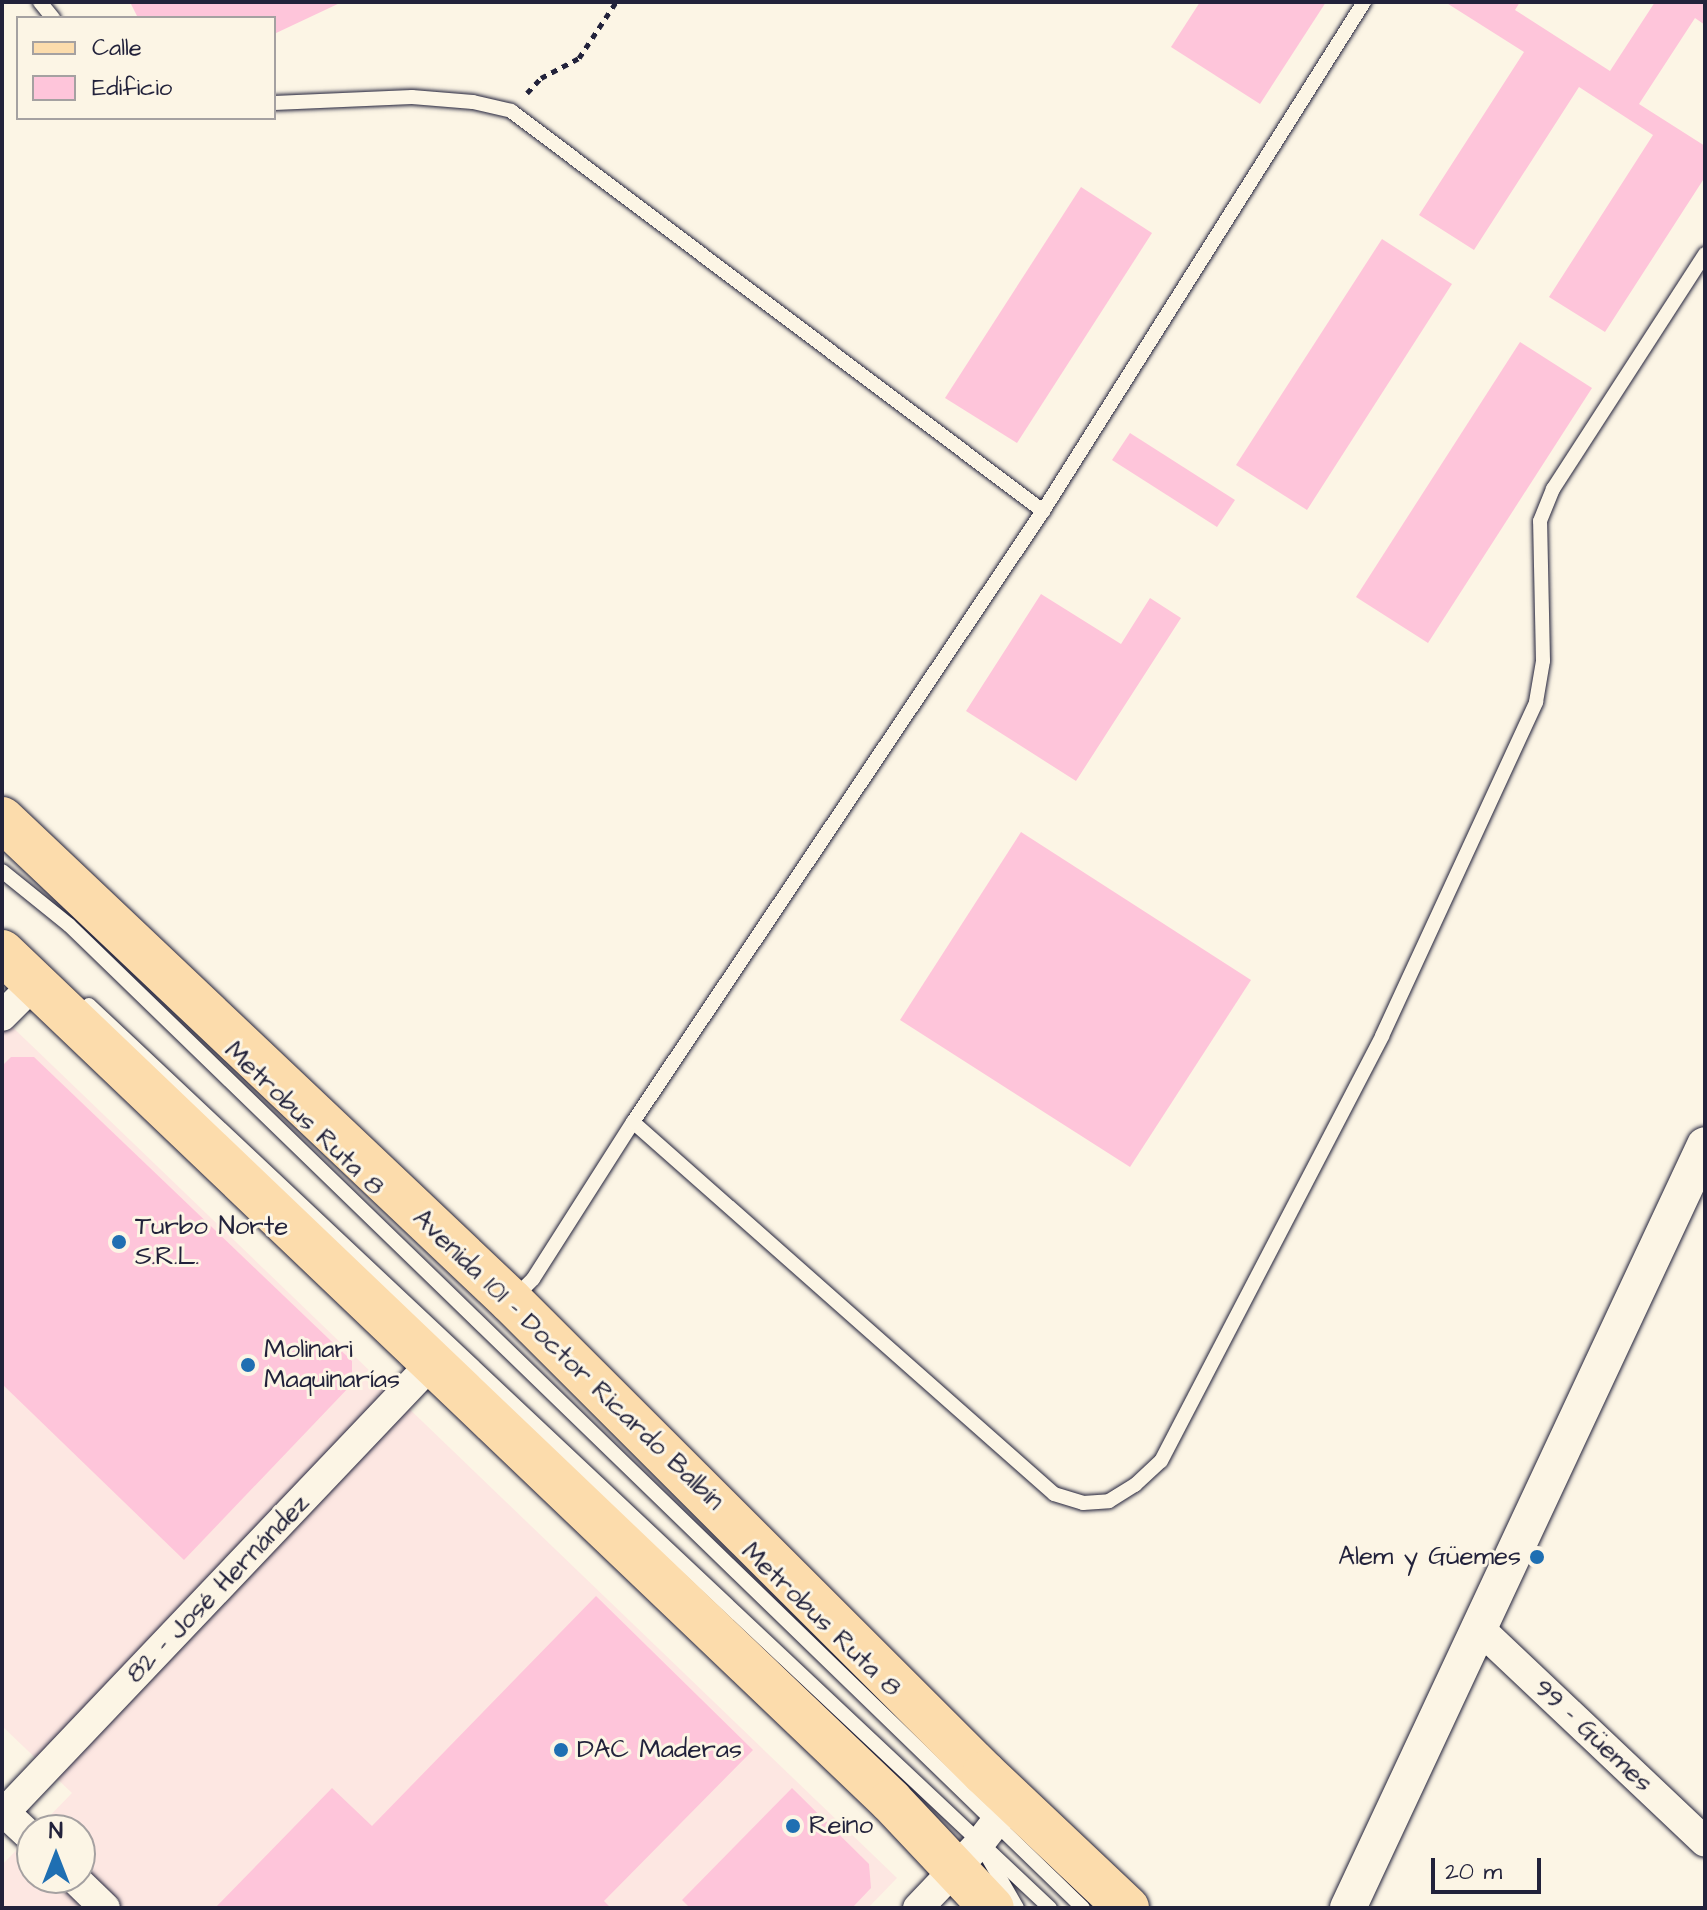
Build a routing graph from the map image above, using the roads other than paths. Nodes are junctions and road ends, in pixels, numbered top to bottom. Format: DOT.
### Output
graph roads {
  1 [pos="1364,2"];
  2 [pos="276,103"];
  3 [pos="1705,254"];
  4 [pos="1043,511"];
  5 [pos="2,819"];
  6 [pos="2,871"];
  7 [pos="2,952"];
  8 [pos="53,986"];
  9 [pos="2,1016"];
  10 [pos="633,1122"];
  11 [pos="1705,1145"];
  12 [pos="511,1301"];
  13 [pos="433,1362"];
  14 [pos="1481,1630"];
  15 [pos="3,1813"];
  16 [pos="986,1834"];
  17 [pos="1705,1842"];
  18 [pos="91,1894"];
  19 [pos="105,1908"];
  20 [pos="918,1908"];
  21 [pos="992,1908"];
  22 [pos="1017,1908"];
  23 [pos="1050,1908"];
  24 [pos="1083,1908"];
  25 [pos="1127,1908"];
  26 [pos="1348,1908"];
  1 -- 4 [label="lane"];
  2 -- 4 [label="lane"];
  3 -- 10 [label="lane"];
  4 -- 10 [label="lane"];
  5 -- 12 [label="main road, Avenida 101 - Doctor Ricardo Balbín"];
  6 -- 16 [label="lane, Metrobus Ruta 8"];
  7 -- 8 [label="main road, Avenida 101 - Doctor Ricardo Balbín"];
  8 -- 9 [label="street"];
  8 -- 13 [label="main road, Avenida 101 - Doctor Ricardo Balbín"];
  8 -- 16 [label="lane, Metrobus Ruta 8"];
  10 -- 12 [label="lane"];
  11 -- 14 [label="street"];
  12 -- 16 [label="main road, Avenida 101 - Doctor Ricardo Balbín"];
  13 -- 15 [label="street, 82 - José Hernández"];
  13 -- 16 [label="main road, Avenida 101 - Doctor Ricardo Balbín"];
  14 -- 17 [label="street, 99 - Güemes"];
  14 -- 26 [label="street"];
  16 -- 20 [label="street"];
  16 -- 21 [label="main road, Avenida 101 - Doctor Ricardo Balbín"];
  16 -- 22 [label="lane"];
  16 -- 23 [label="lane, Metrobus Ruta 8"];
  16 -- 24 [label="lane, Metrobus Ruta 8"];
  16 -- 25 [label="main road, Avenida 101 - Doctor Ricardo Balbín"];
  18 -- 19 [label="street"];
}
